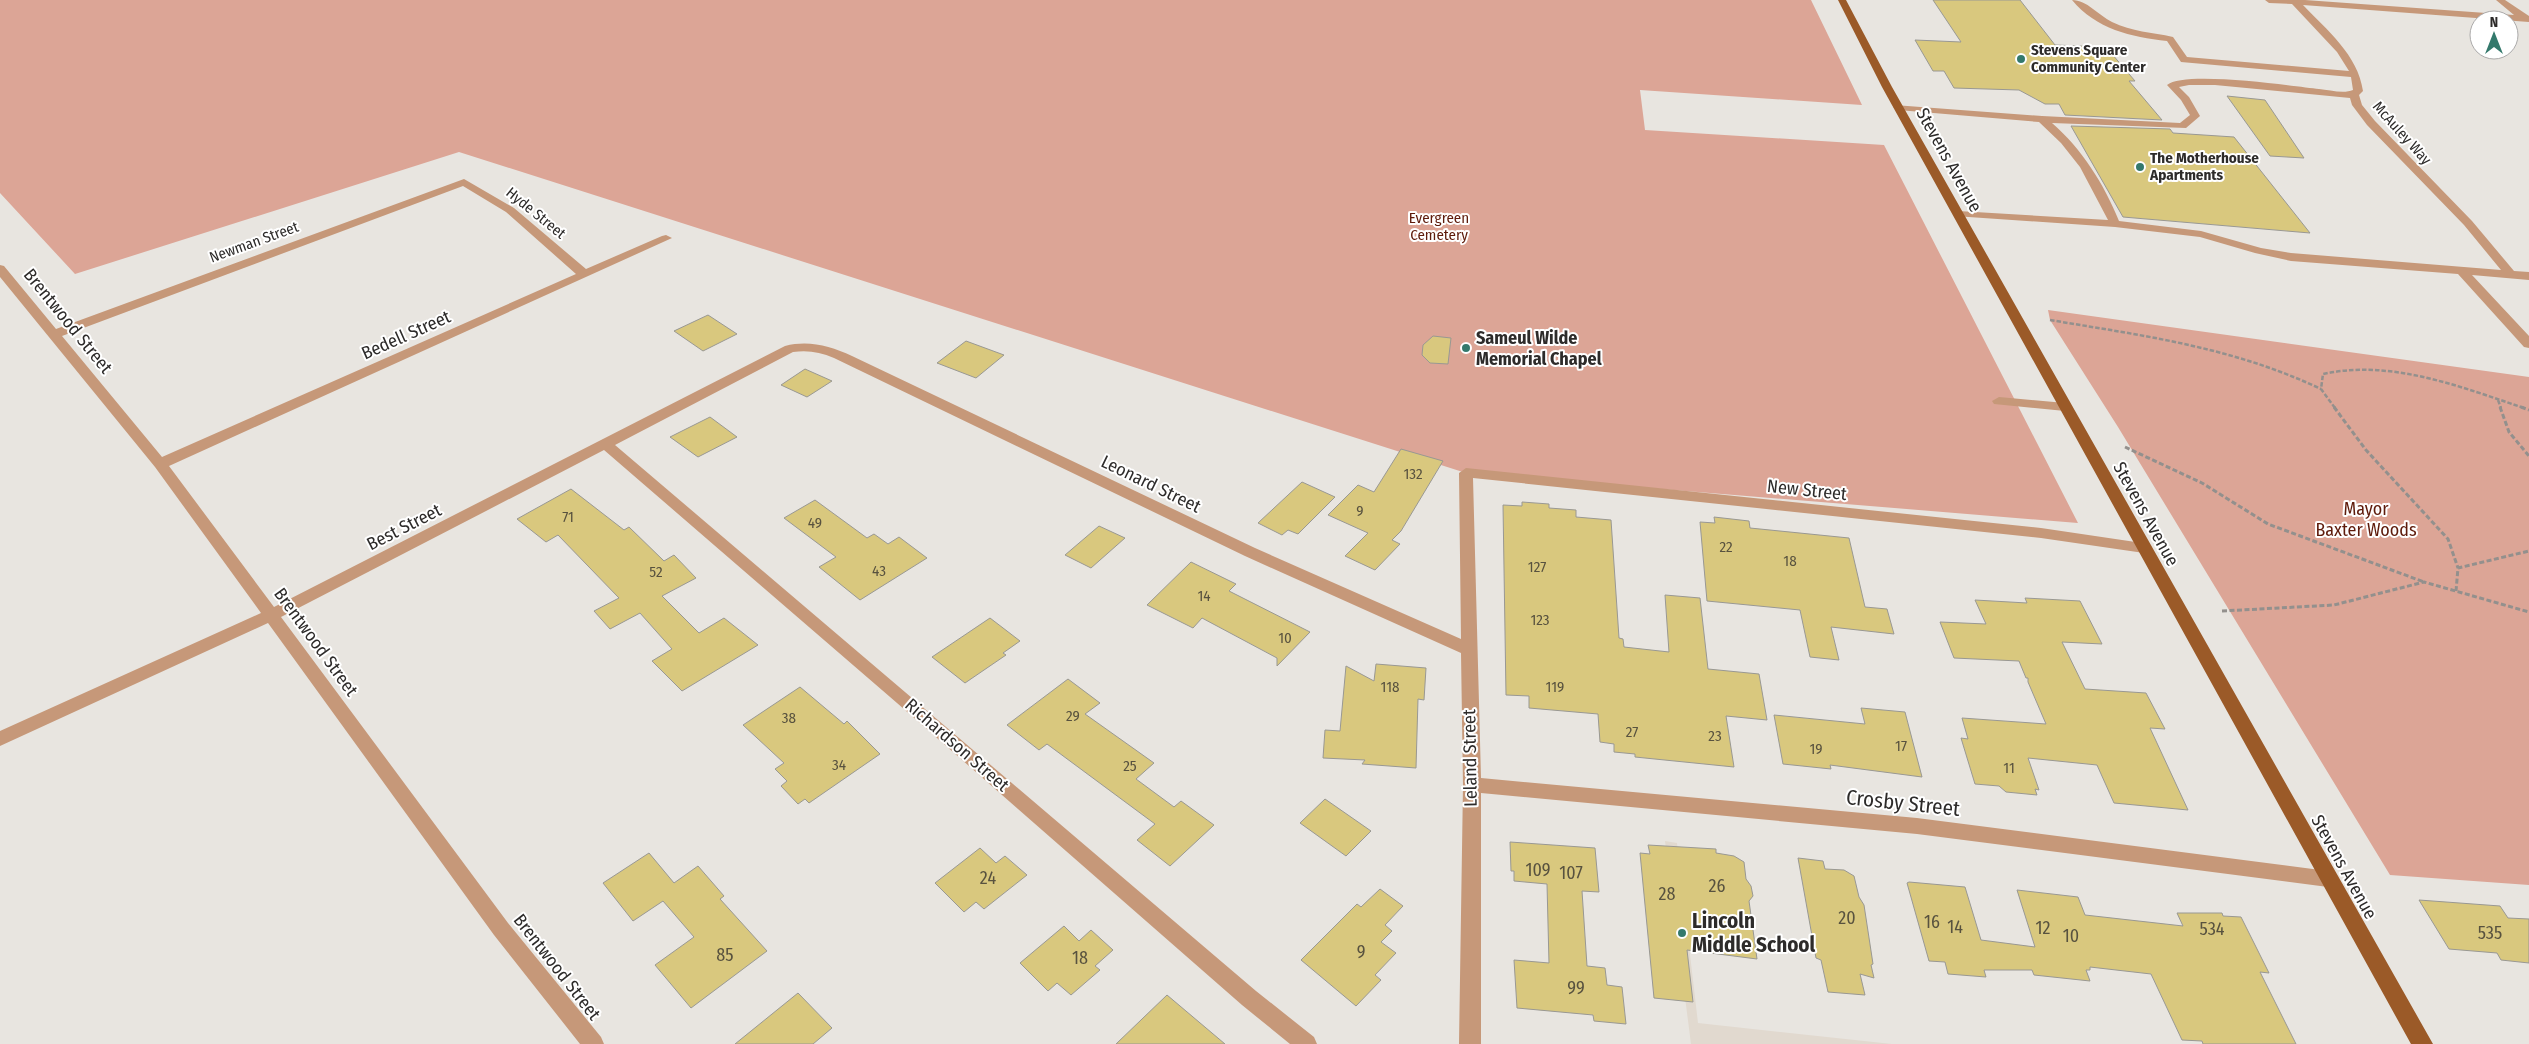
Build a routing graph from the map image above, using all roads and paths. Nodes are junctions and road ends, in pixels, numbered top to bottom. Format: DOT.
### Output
graph roads {
  1 [pos="1842,0"];
  2 [pos="2076,0"];
  3 [pos="2269,0"];
  4 [pos="2378,0"];
  5 [pos="2500,0"];
  6 [pos="2295,2"];
  7 [pos="2386,8"];
  8 [pos="2526,19"];
  9 [pos="2356,74"];
  10 [pos="2354,95"];
  11 [pos="1898,107"];
  12 [pos="2042,119"];
  13 [pos="464,182"];
  14 [pos="1958,214"];
  15 [pos="2115,224"];
  16 [pos="666,238"];
  17 [pos="0,269"];
  18 [pos="2463,272"];
  19 [pos="584,274"];
  20 [pos="2511,275"];
  21 [pos="2529,276"];
  22 [pos="7,289"];
  23 [pos="2050,320"];
  24 [pos="55,334"];
  25 [pos="2529,344"];
  26 [pos="821,347"];
  27 [pos="2321,389"];
  28 [pos="2498,400"];
  29 [pos="1999,401"];
  30 [pos="2065,407"];
  31 [pos="2529,410"];
  32 [pos="606,446"];
  33 [pos="2125,447"];
  34 [pos="2529,456"];
  35 [pos="160,464"];
  36 [pos="1466,473"];
  37 [pos="2144,548"];
  38 [pos="2529,552"];
  39 [pos="2458,568"];
  40 [pos="2424,582"];
  41 [pos="2456,591"];
  42 [pos="2222,611"];
  43 [pos="2529,612"];
  44 [pos="272,615"];
  45 [pos="1468,649"];
  46 [pos="0,739"];
  47 [pos="1472,784"];
  48 [pos="2328,879"];
  49 [pos="593,1044"];
  50 [pos="1306,1044"];
  51 [pos="1470,1044"];
  52 [pos="2422,1044"];
  1 -- 11 [label="main road, Stevens Avenue"];
  2 -- 9 [label="street"];
  3 -- 6 [label="street"];
  4 -- 7 [label="street"];
  5 -- 8 [label="street"];
  6 -- 7 [label="street"];
  6 -- 9 [label="street"];
  7 -- 8 [label="street"];
  9 -- 10 [label="street, McAuley Way"];
  10 -- 12 [label="street"];
  10 -- 20 [label="street, McAuley Way"];
  11 -- 12 [label="street"];
  11 -- 14 [label="main road, Stevens Avenue"];
  12 -- 15 [label="street"];
  13 -- 19 [label="street, Hyde Street"];
  13 -- 24 [label="street, Newman Street"];
  14 -- 15 [label="street"];
  14 -- 30 [label="main road, Stevens Avenue"];
  15 -- 18 [label="street"];
  16 -- 19 [label="street, Bedell Street"];
  17 -- 22 [label="street, Brentwood Street"];
  18 -- 20 [label="street"];
  18 -- 25 [label="street"];
  19 -- 35 [label="street, Bedell Street"];
  20 -- 21 [label="street"];
  22 -- 24 [label="street, Brentwood Street"];
  23 -- 27 [label="path"];
  24 -- 35 [label="street, Brentwood Street"];
  26 -- 32 [label="street, Best Street"];
  26 -- 45 [label="street, Leonard Street"];
  27 -- 28 [label="path"];
  27 -- 39 [label="path"];
  28 -- 31 [label="path"];
  28 -- 34 [label="path"];
  29 -- 30 [label="street"];
  30 -- 37 [label="main road, Stevens Avenue"];
  32 -- 44 [label="street, Best Street"];
  32 -- 50 [label="street, Richardson Street"];
  33 -- 40 [label="path"];
  35 -- 44 [label="street, Brentwood Street"];
  36 -- 37 [label="street, New Street"];
  36 -- 45 [label="street, Leland Street"];
  37 -- 48 [label="main road, Stevens Avenue"];
  38 -- 39 [label="path"];
  39 -- 41 [label="path"];
  40 -- 41 [label="path"];
  40 -- 42 [label="path"];
  41 -- 43 [label="path"];
  44 -- 46 [label="street, Best Street"];
  44 -- 49 [label="street, Brentwood Street"];
  45 -- 47 [label="street, Leland Street"];
  47 -- 48 [label="street, Crosby Street"];
  47 -- 51 [label="street, Leland Street"];
  48 -- 52 [label="main road, Stevens Avenue"];
}
